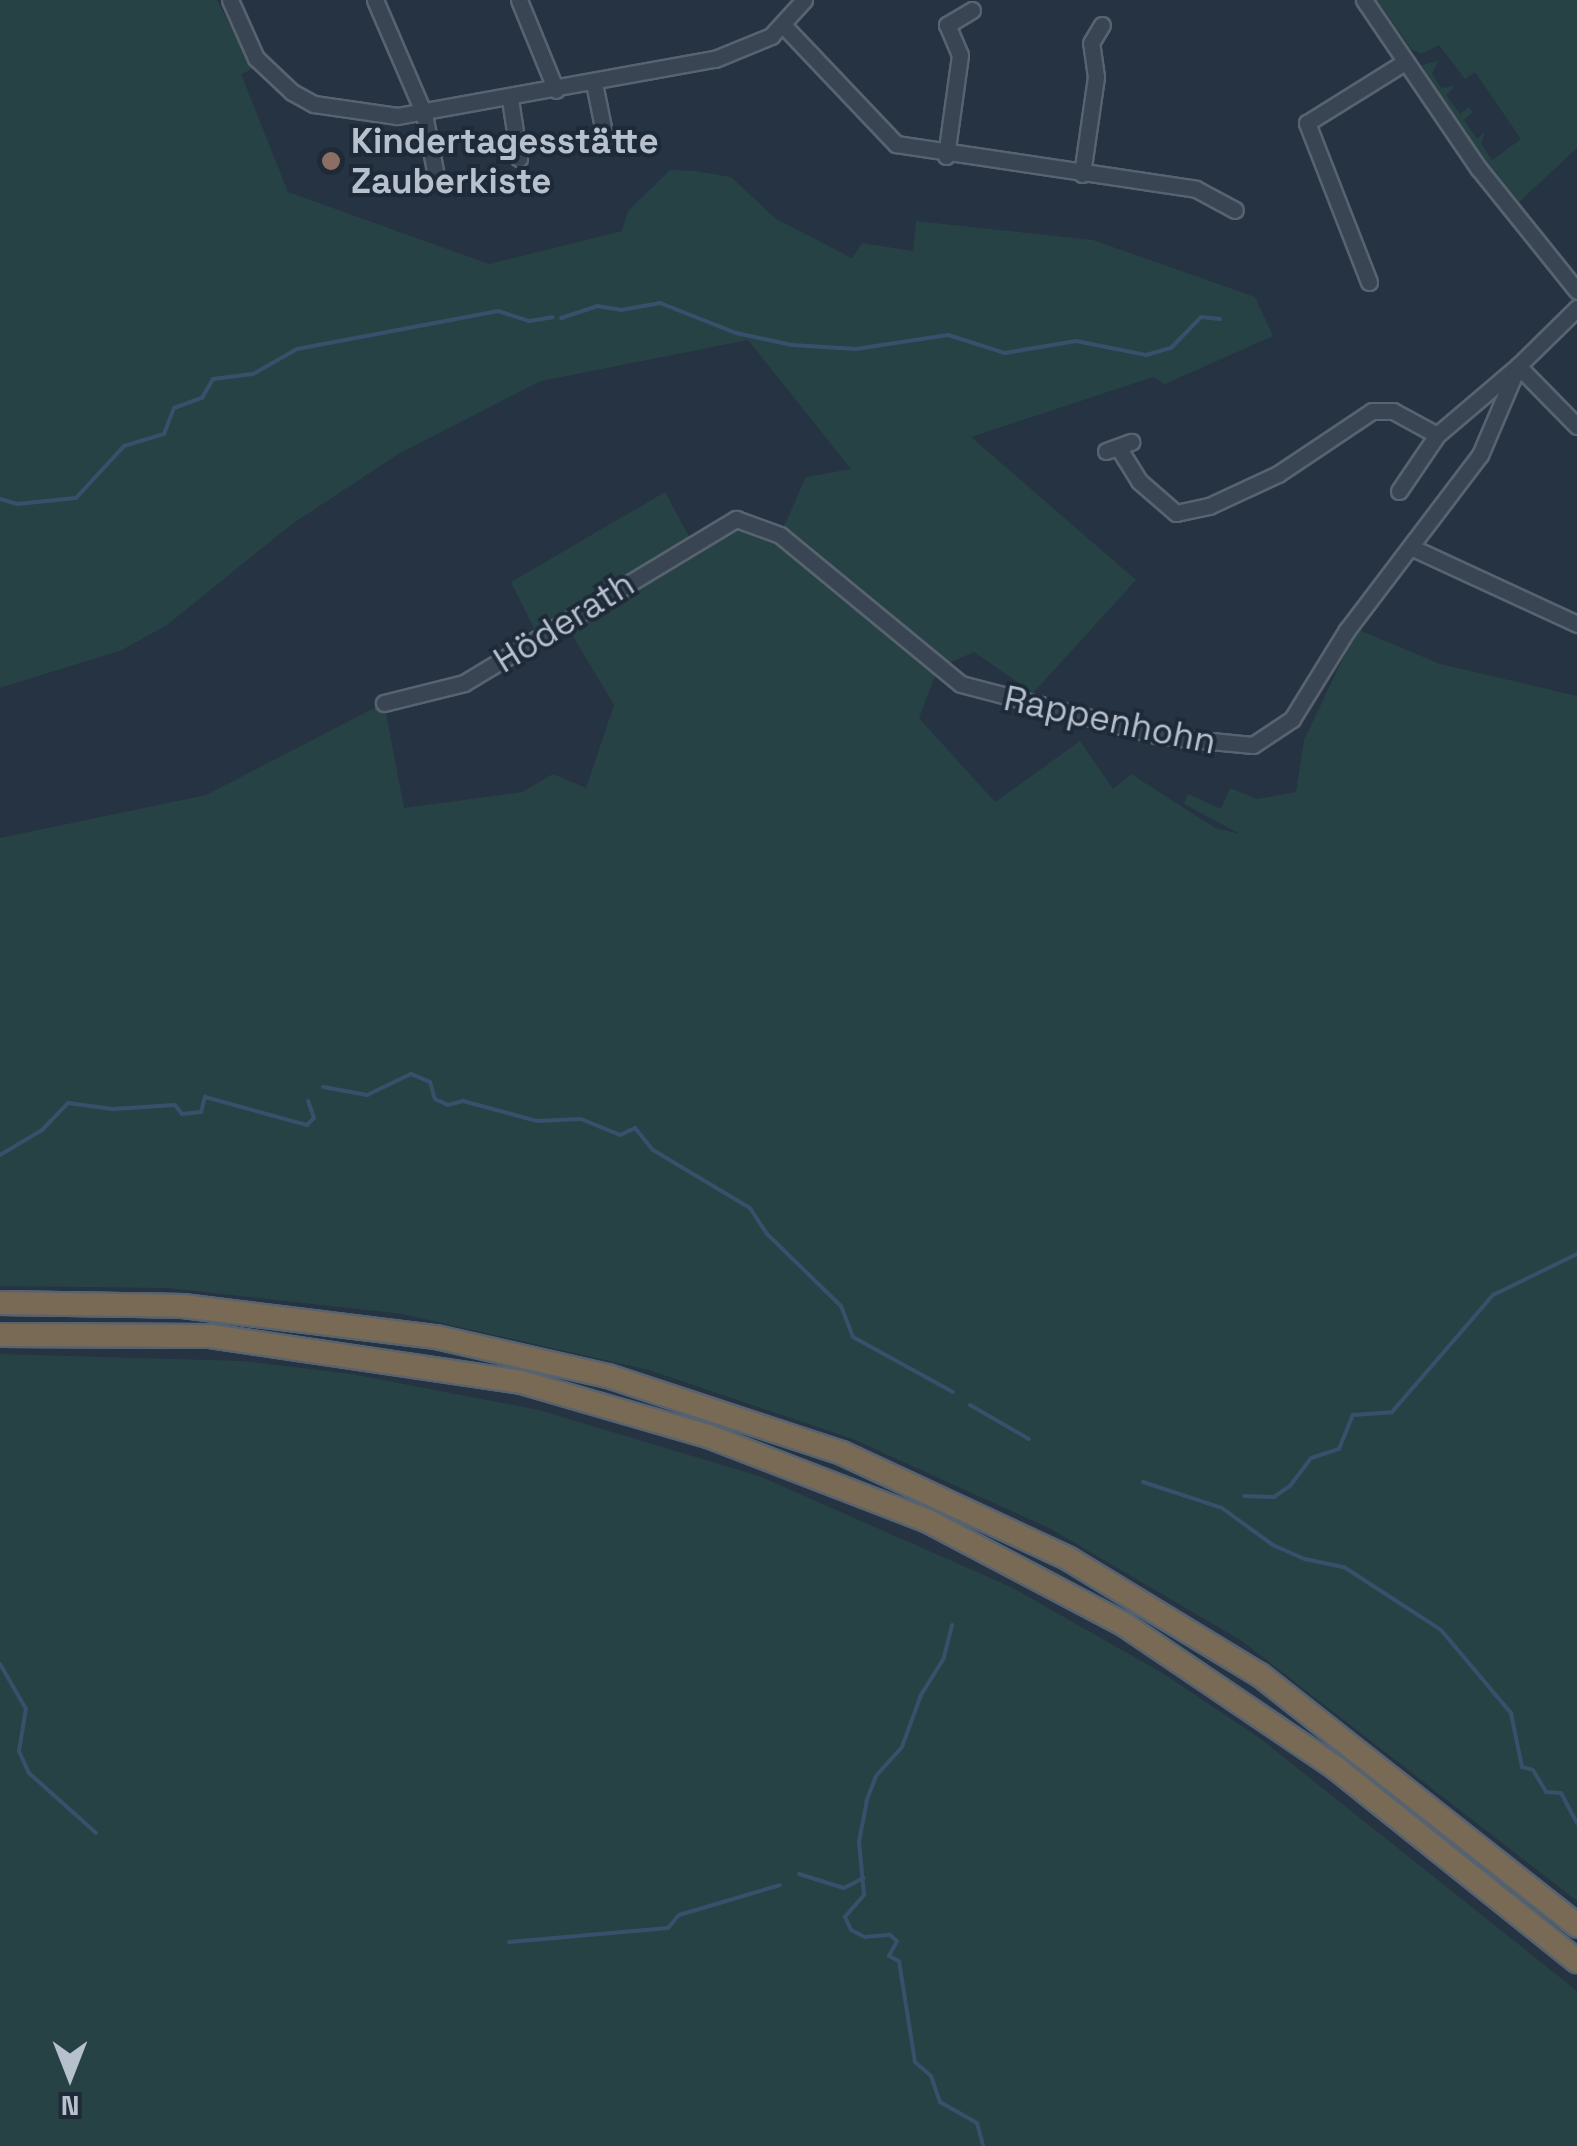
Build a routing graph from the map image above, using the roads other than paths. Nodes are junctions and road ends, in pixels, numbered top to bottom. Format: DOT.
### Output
graph roads {
  1 [pos="230,0"];
  2 [pos="375,0"];
  3 [pos="519,0"];
  4 [pos="804,0"];
  5 [pos="1364,0"];
  6 [pos="972,10"];
  7 [pos="1102,24"];
  8 [pos="784,26"];
  9 [pos="1405,62"];
  10 [pos="594,83"];
  11 [pos="556,90"];
  12 [pos="510,99"];
  13 [pos="424,114"];
  14 [pos="605,137"];
  15 [pos="946,156"];
  16 [pos="518,158"];
  17 [pos="1082,174"];
  18 [pos="436,176"];
  19 [pos="1235,210"];
  20 [pos="1369,282"];
  21 [pos="1576,288"];
  22 [pos="1577,308"];
  23 [pos="1518,366"];
  24 [pos="1577,426"];
  25 [pos="1437,435"];
  26 [pos="1118,447"];
  27 [pos="1400,491"];
  28 [pos="736,519"];
  29 [pos="1415,548"];
  30 [pos="1577,624"];
  31 [pos="384,703"];
  32 [pos="0,1303"];
  33 [pos="0,1335"];
  34 [pos="1577,1924"];
  35 [pos="1577,1961"];
  1 -- 13 [label="street"];
  2 -- 13 [label="street"];
  3 -- 11 [label="street"];
  4 -- 8 [label="street"];
  5 -- 9 [label="street"];
  6 -- 15 [label="street"];
  7 -- 17 [label="street"];
  8 -- 10 [label="street"];
  8 -- 15 [label="street"];
  9 -- 20 [label="street"];
  9 -- 21 [label="street"];
  10 -- 11 [label="street"];
  10 -- 14 [label="street"];
  11 -- 12 [label="street"];
  12 -- 13 [label="street"];
  12 -- 16 [label="street"];
  13 -- 18 [label="street"];
  15 -- 17 [label="street"];
  17 -- 19 [label="street"];
  22 -- 23 [label="street, Rappenhohn"];
  23 -- 24 [label="street"];
  23 -- 25 [label="street, Rappenhohn"];
  23 -- 29 [label="street, Rappenhohn"];
  25 -- 26 [label="street"];
  25 -- 27 [label="street, Rappenhohn"];
  28 -- 29 [label="street, Rappenhohn"];
  28 -- 31 [label="street, Höderath"];
  29 -- 30 [label="street"];
  32 -- 34 [label="highway"];
  33 -- 35 [label="highway"];
}
